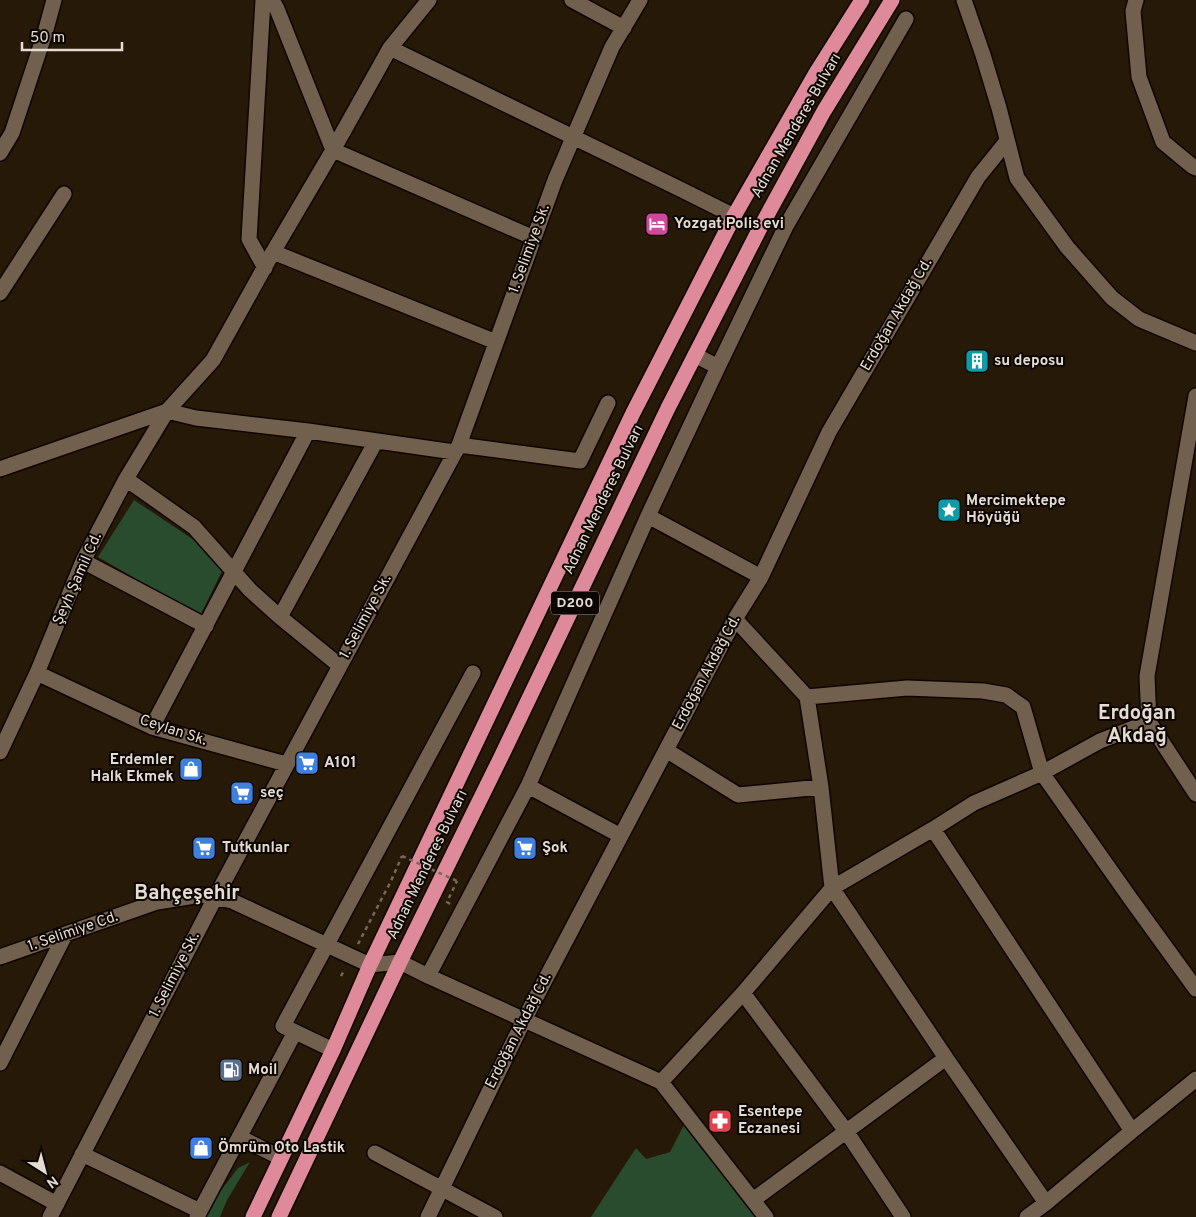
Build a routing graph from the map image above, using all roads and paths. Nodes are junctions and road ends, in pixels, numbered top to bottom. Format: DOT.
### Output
graph roads {
  1 [pos="54,0"];
  2 [pos="263,0"];
  3 [pos="272,0"];
  4 [pos="429,0"];
  5 [pos="572,0"];
  6 [pos="640,0"];
  7 [pos="862,0"];
  8 [pos="892,0"];
  9 [pos="964,0"];
  10 [pos="1136,0"];
  11 [pos="906,19"];
  12 [pos="624,28"];
  13 [pos="390,48"];
  14 [pos="574,137"];
  15 [pos="1007,141"];
  16 [pos="333,150"];
  17 [pos="0,152"];
  18 [pos="1196,168"];
  19 [pos="64,194"];
  20 [pos="734,216"];
  21 [pos="534,238"];
  22 [pos="274,252"];
  23 [pos="265,268"];
  24 [pos="0,293"];
  25 [pos="496,342"];
  26 [pos="1196,343"];
  27 [pos="695,355"];
  28 [pos="718,367"];
  29 [pos="1196,396"];
  30 [pos="608,403"];
  31 [pos="167,411"];
  32 [pos="308,431"];
  33 [pos="376,441"];
  34 [pos="457,448"];
  35 [pos="0,469"];
  36 [pos="126,479"];
  37 [pos="648,516"];
  38 [pos="83,561"];
  39 [pos="234,572"];
  40 [pos="761,577"];
  41 [pos="280,617"];
  42 [pos="735,619"];
  43 [pos="206,626"];
  44 [pos="340,666"];
  45 [pos="37,673"];
  46 [pos="473,673"];
  47 [pos="807,697"];
  48 [pos="1148,722"];
  49 [pos="152,727"];
  50 [pos="666,750"];
  51 [pos="0,752"];
  52 [pos="286,764"];
  53 [pos="1042,773"];
  54 [pos="528,786"];
  55 [pos="821,787"];
  56 [pos="1196,794"];
  57 [pos="933,829"];
  58 [pos="620,836"];
  59 [pos="832,888"];
  60 [pos="215,898"];
  61 [pos="448,902"];
  62 [pos="65,935"];
  63 [pos="326,945"];
  64 [pos="351,956"];
  65 [pos="0,957"];
  66 [pos="400,962"];
  67 [pos="370,965"];
  68 [pos="341,976"];
  69 [pos="428,976"];
  70 [pos="1196,989"];
  71 [pos="743,992"];
  72 [pos="524,1020"];
  73 [pos="295,1032"];
  74 [pos="333,1050"];
  75 [pos="946,1058"];
  76 [pos="0,1063"];
  77 [pos="1196,1079"];
  78 [pos="661,1082"];
  79 [pos="846,1131"];
  80 [pos="1132,1131"];
  81 [pos="239,1137"];
  82 [pos="375,1152"];
  83 [pos="82,1154"];
  84 [pos="281,1158"];
  85 [pos="0,1173"];
  86 [pos="442,1189"];
  87 [pos="753,1200"];
  88 [pos="1046,1203"];
  89 [pos="54,1210"];
  90 [pos="198,1214"];
  91 [pos="253,1217"];
  92 [pos="279,1217"];
  93 [pos="428,1217"];
  94 [pos="495,1217"];
  95 [pos="766,1217"];
  96 [pos="903,1217"];
  97 [pos="1027,1217"];
  1 -- 17 [label="street"];
  2 -- 23 [label="street"];
  3 -- 16 [label="street"];
  4 -- 13 [label="street, Şeyh Şamil Cd."];
  5 -- 12 [label="street"];
  6 -- 12 [label="street, 1. Selimiye Sk."];
  7 -- 20 [label="highway, Adnan Menderes Bulvarı / D200"];
  8 -- 27 [label="highway, Adnan Menderes Bulvarı / D200"];
  9 -- 15 [label="street"];
  10 -- 18 [label="street"];
  11 -- 28 [label="street"];
  12 -- 14 [label="street, 1. Selimiye Sk."];
  13 -- 14 [label="street"];
  13 -- 16 [label="street, Şeyh Şamil Cd."];
  14 -- 20 [label="street"];
  14 -- 21 [label="street, 1. Selimiye Sk."];
  15 -- 26 [label="street"];
  15 -- 40 [label="street, Erdoğan Akdağ Cd."];
  16 -- 21 [label="street"];
  16 -- 22 [label="street, Şeyh Şamil Cd."];
  19 -- 24 [label="street"];
  20 -- 67 [label="highway, Adnan Menderes Bulvarı / D200"];
  21 -- 25 [label="street, 1. Selimiye Sk."];
  22 -- 23 [label="street, Şeyh Şamil Cd."];
  22 -- 25 [label="street"];
  23 -- 31 [label="street, Şeyh Şamil Cd."];
  25 -- 34 [label="street, 1. Selimiye Sk."];
  27 -- 28 [label="street"];
  27 -- 66 [label="highway, Adnan Menderes Bulvarı / D200"];
  28 -- 37 [label="street"];
  29 -- 48 [label="street"];
  30 -- 34 [label="street"];
  31 -- 32 [label="street"];
  31 -- 35 [label="street"];
  31 -- 36 [label="street, Şeyh Şamil Cd."];
  32 -- 33 [label="street"];
  32 -- 39 [label="street"];
  33 -- 34 [label="street"];
  33 -- 41 [label="street"];
  34 -- 44 [label="street, 1. Selimiye Sk."];
  36 -- 38 [label="street, Şeyh Şamil Cd."];
  36 -- 39 [label="street"];
  37 -- 40 [label="street"];
  37 -- 54 [label="street"];
  38 -- 43 [label="street"];
  38 -- 45 [label="street, Şeyh Şamil Cd."];
  39 -- 41 [label="street"];
  39 -- 43 [label="street"];
  40 -- 42 [label="street, Erdoğan Akdağ Cd."];
  41 -- 44 [label="street"];
  42 -- 47 [label="street"];
  42 -- 50 [label="street, Erdoğan Akdağ Cd."];
  43 -- 49 [label="street"];
  44 -- 52 [label="street, 1. Selimiye Sk."];
  45 -- 49 [label="street, Ceylan Sk."];
  45 -- 51 [label="street, Şeyh Şamil Cd."];
  46 -- 63 [label="street"];
  47 -- 53 [label="street"];
  47 -- 55 [label="street"];
  48 -- 53 [label="street"];
  48 -- 56 [label="street"];
  49 -- 52 [label="street, Ceylan Sk."];
  50 -- 55 [label="street"];
  50 -- 58 [label="street, Erdoğan Akdağ Cd."];
  52 -- 60 [label="street, 1. Selimiye Sk."];
  53 -- 57 [label="street"];
  53 -- 70 [label="street"];
  54 -- 58 [label="street"];
  54 -- 69 [label="street"];
  55 -- 59 [label="street"];
  57 -- 59 [label="street"];
  57 -- 80 [label="street"];
  58 -- 72 [label="street, Erdoğan Akdağ Cd."];
  59 -- 71 [label="street"];
  59 -- 75 [label="street"];
  60 -- 62 [label="street, 1. Selimiye Cd."];
  60 -- 63 [label="street, 1. Selimiye Cd."];
  60 -- 83 [label="street, 1. Selimiye Sk."];
  61 -- 64 [label="path, bridge"];
  62 -- 65 [label="street, 1. Selimiye Cd."];
  62 -- 76 [label="street"];
  63 -- 64 [label="street, 1. Selimiye Cd."];
  63 -- 73 [label="street"];
  64 -- 67 [label="street, 1. Selimiye Cd."];
  64 -- 68 [label="path"];
  66 -- 67 [label="street"];
  66 -- 69 [label="street"];
  66 -- 92 [label="highway, Adnan Menderes Bulvarı / D200"];
  67 -- 74 [label="highway, Adnan Menderes Bulvarı / D200"];
  69 -- 72 [label="street"];
  71 -- 78 [label="street"];
  71 -- 79 [label="street"];
  72 -- 78 [label="street"];
  72 -- 86 [label="street, Erdoğan Akdağ Cd."];
  73 -- 74 [label="street"];
  73 -- 81 [label="street"];
  74 -- 84 [label="highway, Adnan Menderes Bulvarı / D200"];
  75 -- 79 [label="street"];
  75 -- 88 [label="street"];
  77 -- 80 [label="street"];
  78 -- 87 [label="street"];
  79 -- 87 [label="street"];
  79 -- 96 [label="street"];
  80 -- 88 [label="street"];
  81 -- 84 [label="street"];
  81 -- 90 [label="street"];
  82 -- 86 [label="street"];
  83 -- 89 [label="street, 1. Selimiye Sk."];
  83 -- 90 [label="street"];
  84 -- 91 [label="highway, Adnan Menderes Bulvarı / D200"];
  85 -- 89 [label="street"];
  86 -- 93 [label="street, Erdoğan Akdağ Cd."];
  86 -- 94 [label="street"];
  87 -- 95 [label="street"];
  88 -- 97 [label="street"];
}
